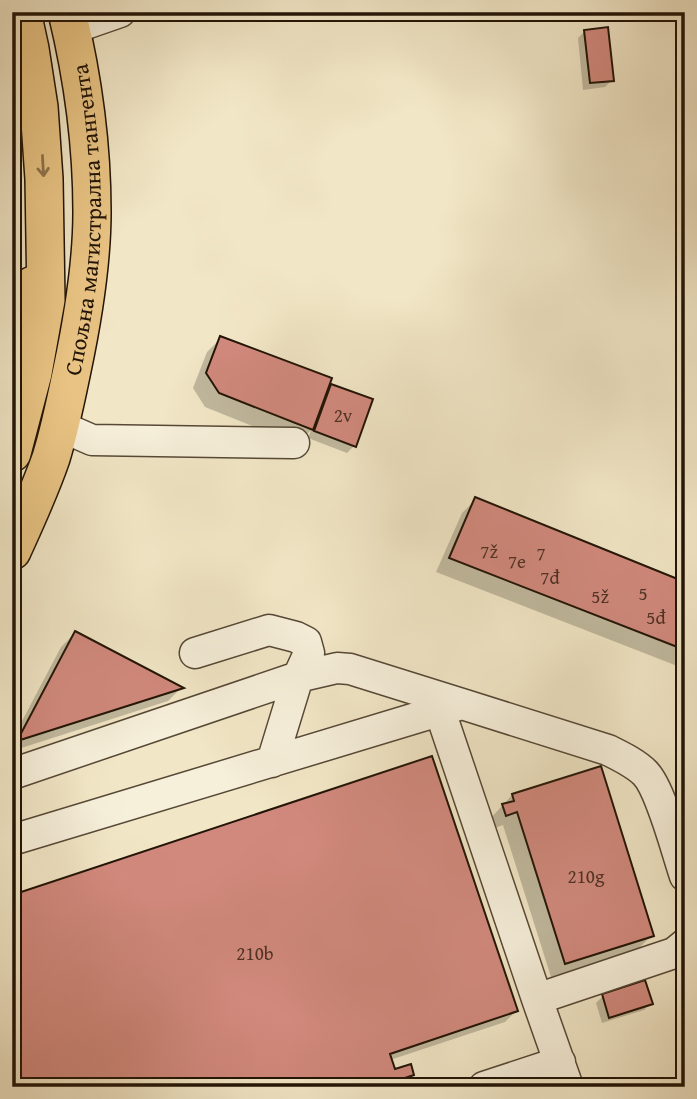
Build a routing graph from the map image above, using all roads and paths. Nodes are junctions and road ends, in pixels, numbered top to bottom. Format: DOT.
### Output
graph roads {
  1 [pos="22,12"];
  2 [pos="120,12"];
  3 [pos="69,20"];
  4 [pos="21,38"];
  5 [pos="44,226"];
  6 [pos="12,336"];
  7 [pos="18,410"];
  8 [pos="60,426"];
  9 [pos="294,443"];
  10 [pos="12,453"];
  11 [pos="25,486"];
  12 [pos="12,551"];
  13 [pos="195,653"];
  14 [pos="298,677"];
  15 [pos="451,707"];
  16 [pos="272,762"];
  17 [pos="12,774"];
  18 [pos="12,840"];
  19 [pos="685,876"];
  20 [pos="685,944"];
  21 [pos="537,999"];
  22 [pos="564,1074"];
  23 [pos="484,1087"];
  1 -- 4 [label="main road, Спољна магистрална тангента"];
  2 -- 3 [label="lane"];
  3 -- 8 [label="main road, Спољна магистрална тангента"];
  4 -- 5 [label="main road, Спољна магистрална тангента, one-way"];
  5 -- 6 [label="main road"];
  5 -- 7 [label="main road, Спољна магистрална тангента"];
  7 -- 8 [label="main road"];
  7 -- 10 [label="main road, Спољна магистрална тангента"];
  8 -- 9 [label="lane"];
  8 -- 11 [label="main road, Спољна магистрална тангента"];
  11 -- 12 [label="main road, Спољна магистрална тангента"];
  13 -- 14 [label="lane"];
  14 -- 15 [label="lane"];
  14 -- 16 [label="lane"];
  14 -- 17 [label="lane"];
  15 -- 16 [label="lane"];
  15 -- 19 [label="lane"];
  15 -- 21 [label="lane"];
  16 -- 18 [label="lane"];
  20 -- 21 [label="lane"];
  21 -- 22 [label="lane"];
  22 -- 23 [label="lane"];
}
